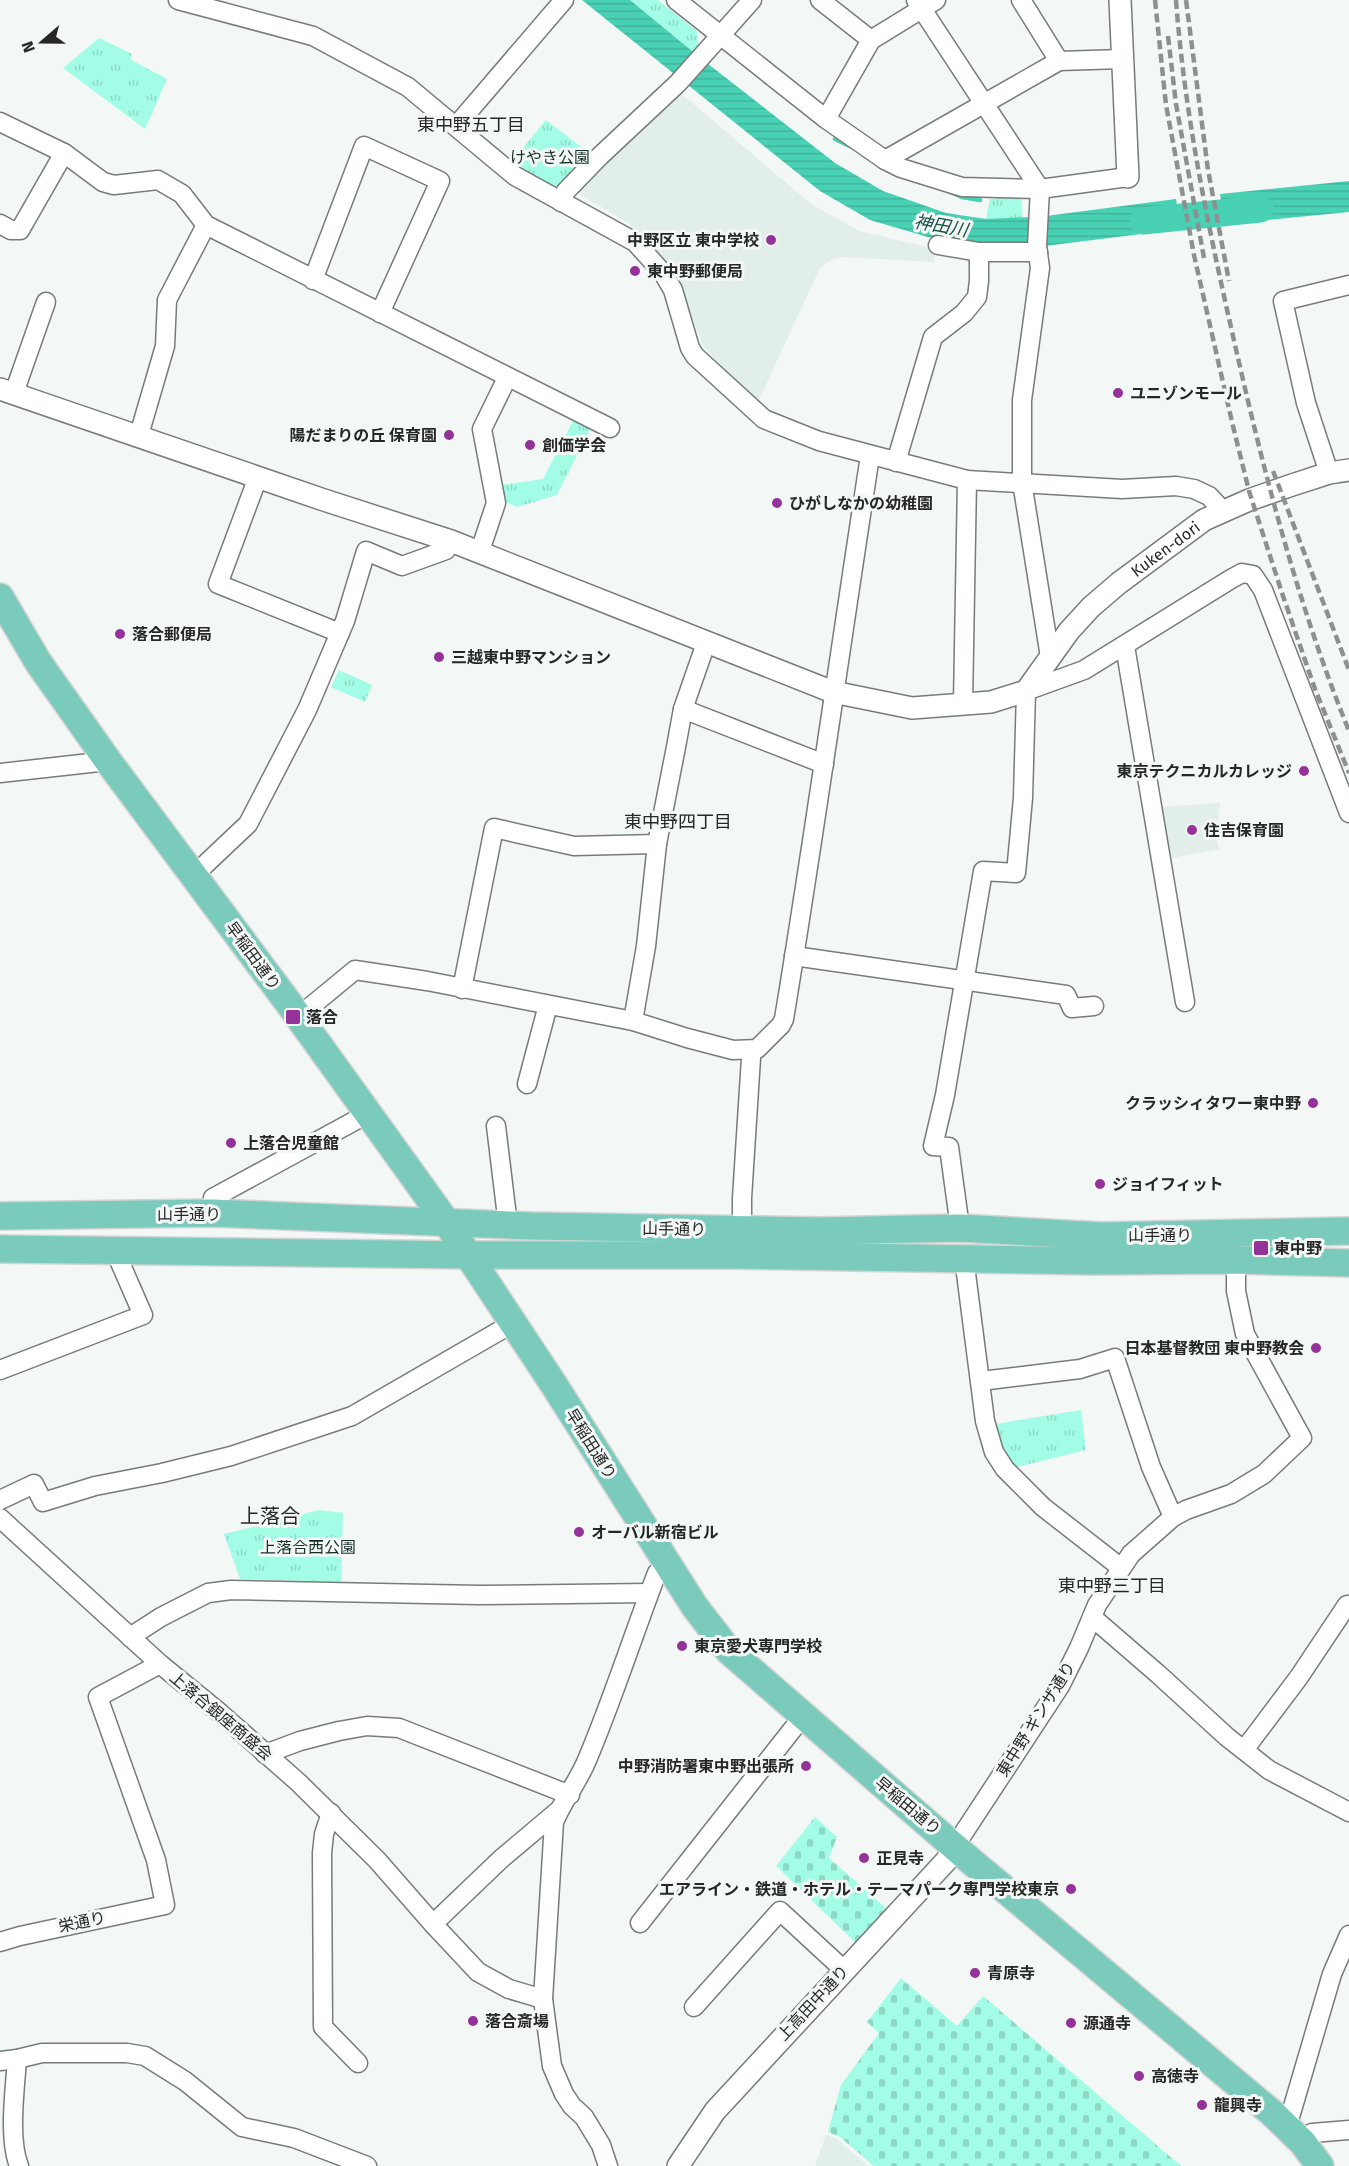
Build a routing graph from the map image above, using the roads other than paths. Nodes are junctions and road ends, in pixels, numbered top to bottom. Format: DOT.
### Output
graph roads {
  1 [pos="178,0"];
  2 [pos="564,0"];
  3 [pos="676,0"];
  4 [pos="752,0"];
  5 [pos="820,0"];
  6 [pos="1021,0"];
  7 [pos="1120,0"];
  8 [pos="925,3"];
  9 [pos="241,8"];
  10 [pos="720,36"];
  11 [pos="871,40"];
  12 [pos="1122,59"];
  13 [pos="1059,61"];
  14 [pos="984,103"];
  15 [pos="826,119"];
  16 [pos="0,122"];
  17 [pos="456,126"];
  18 [pos="64,153"];
  19 [pos="885,160"];
  20 [pos="1128,177"];
  21 [pos="1040,189"];
  22 [pos="561,202"];
  23 [pos="0,224"];
  24 [pos="206,225"];
  25 [pos="938,245"];
  26 [pos="1038,249"];
  27 [pos="979,252"];
  28 [pos="314,280"];
  29 [pos="1349,285"];
  30 [pos="46,302"];
  31 [pos="380,313"];
  32 [pos="507,378"];
  33 [pos="7,391"];
  34 [pos="610,428"];
  35 [pos="139,435"];
  36 [pos="870,456"];
  37 [pos="896,462"];
  38 [pos="1339,472"];
  39 [pos="258,477"];
  40 [pos="967,480"];
  41 [pos="1022,482"];
  42 [pos="1223,511"];
  43 [pos="451,541"];
  44 [pos="480,551"];
  45 [pos="0,597"];
  46 [pos="340,633"];
  47 [pos="706,643"];
  48 [pos="1125,646"];
  49 [pos="1050,657"];
  50 [pos="1026,691"];
  51 [pos="833,692"];
  52 [pos="963,704"];
  53 [pos="684,709"];
  54 [pos="108,761"];
  55 [pos="824,764"];
  56 [pos="0,772"];
  57 [pos="1349,813"];
  58 [pos="657,844"];
  59 [pos="194,875"];
  60 [pos="794,956"];
  61 [pos="964,981"];
  62 [pos="462,989"];
  63 [pos="1185,1002"];
  64 [pos="549,1005"];
  65 [pos="1095,1006"];
  66 [pos="298,1017"];
  67 [pos="633,1021"];
  68 [pos="748,1051"];
  69 [pos="527,1084"];
  70 [pos="369,1113"];
  71 [pos="496,1126"];
  72 [pos="212,1213"];
  73 [pos="0,1216"];
  74 [pos="447,1223"];
  75 [pos="508,1225"];
  76 [pos="960,1228"];
  77 [pos="742,1230"];
  78 [pos="1349,1231"];
  79 [pos="0,1249"];
  80 [pos="115,1251"];
  81 [pos="468,1255"];
  82 [pos="964,1258"];
  83 [pos="1236,1260"];
  84 [pos="1349,1263"];
  85 [pos="513,1323"];
  86 [pos="0,1370"];
  87 [pos="981,1381"];
  88 [pos="0,1500"];
  89 [pos="1173,1517"];
  90 [pos="0,1518"];
  91 [pos="668,1565"];
  92 [pos="1120,1568"];
  93 [pos="649,1593"];
  94 [pos="1347,1605"];
  95 [pos="1092,1617"];
  96 [pos="130,1636"];
  97 [pos="160,1665"];
  98 [pos="802,1716"];
  99 [pos="1244,1750"];
  100 [pos="265,1754"];
  101 [pos="570,1795"];
  102 [pos="559,1810"];
  103 [pos="1349,1812"];
  104 [pos="331,1813"];
  105 [pos="955,1846"];
  106 [pos="640,1923"];
  107 [pos="433,1924"];
  108 [pos="1349,1935"];
  109 [pos="0,1942"];
  110 [pos="844,1970"];
  111 [pos="1340,1973"];
  112 [pos="543,1999"];
  113 [pos="694,2007"];
  114 [pos="9,2060"];
  115 [pos="358,2063"];
  116 [pos="1349,2130"];
  117 [pos="1294,2134"];
  118 [pos="19,2166"];
  119 [pos="367,2166"];
  120 [pos="608,2166"];
  121 [pos="678,2166"];
  122 [pos="1320,2166"];
  1 -- 9 [label="street"];
  2 -- 17 [label="street"];
  3 -- 10 [label="street"];
  4 -- 10 [label="street"];
  5 -- 11 [label="street"];
  6 -- 13 [label="street"];
  7 -- 12 [label="street"];
  8 -- 11 [label="street"];
  8 -- 14 [label="street"];
  9 -- 17 [label="street"];
  10 -- 15 [label="street"];
  10 -- 22 [label="street"];
  11 -- 15 [label="street"];
  12 -- 13 [label="street"];
  12 -- 20 [label="street"];
  13 -- 14 [label="street"];
  14 -- 19 [label="street"];
  14 -- 21 [label="street"];
  15 -- 19 [label="street"];
  16 -- 18 [label="street"];
  17 -- 22 [label="street"];
  18 -- 23 [label="street"];
  18 -- 24 [label="street"];
  19 -- 21 [label="street"];
  20 -- 21 [label="street"];
  21 -- 26 [label="street"];
  22 -- 36 [label="street"];
  24 -- 28 [label="street"];
  24 -- 35 [label="street"];
  25 -- 27 [label="street"];
  26 -- 27 [label="street"];
  26 -- 41 [label="street"];
  27 -- 37 [label="street"];
  28 -- 31 [label="street"];
  28 -- 31 [label="street"];
  29 -- 38 [label="street"];
  30 -- 33 [label="street"];
  31 -- 32 [label="street"];
  32 -- 34 [label="street"];
  32 -- 44 [label="street"];
  33 -- 35 [label="street"];
  35 -- 39 [label="street"];
  36 -- 37 [label="street"];
  36 -- 51 [label="street"];
  37 -- 40 [label="street"];
  38 -- 42 [label="street, Kuken-dori"];
  39 -- 43 [label="street"];
  39 -- 46 [label="street"];
  40 -- 41 [label="street"];
  40 -- 52 [label="street"];
  41 -- 42 [label="street"];
  41 -- 49 [label="street"];
  42 -- 49 [label="street, Kuken-dori"];
  43 -- 44 [label="street"];
  43 -- 46 [label="street"];
  44 -- 47 [label="street"];
  45 -- 54 [label="main road, 早稲田通り"];
  46 -- 59 [label="street"];
  47 -- 51 [label="street"];
  47 -- 53 [label="street"];
  48 -- 50 [label="street"];
  48 -- 57 [label="street"];
  48 -- 63 [label="street"];
  49 -- 50 [label="street, Kuken-dori"];
  50 -- 52 [label="street"];
  50 -- 61 [label="street"];
  51 -- 52 [label="street"];
  51 -- 55 [label="street"];
  53 -- 55 [label="street"];
  53 -- 58 [label="street"];
  54 -- 56 [label="street"];
  54 -- 59 [label="main road, 早稲田通り"];
  55 -- 60 [label="street"];
  58 -- 62 [label="street"];
  58 -- 67 [label="street"];
  59 -- 66 [label="main road, 早稲田通り"];
  60 -- 61 [label="street"];
  60 -- 68 [label="street"];
  61 -- 65 [label="street"];
  61 -- 76 [label="street"];
  62 -- 64 [label="street"];
  62 -- 66 [label="street"];
  64 -- 67 [label="street"];
  64 -- 69 [label="street"];
  66 -- 70 [label="main road, 早稲田通り"];
  67 -- 68 [label="street"];
  68 -- 77 [label="street"];
  70 -- 72 [label="street"];
  70 -- 74 [label="main road, 早稲田通り"];
  71 -- 75 [label="street"];
  72 -- 73 [label="main road, 山手通り"];
  72 -- 74 [label="main road, 山手通り"];
  74 -- 75 [label="main road, 山手通り"];
  74 -- 81 [label="main road, 早稲田通り"];
  75 -- 77 [label="main road, 山手通り"];
  76 -- 77 [label="main road, 山手通り"];
  76 -- 78 [label="main road, 山手通り"];
  79 -- 80 [label="main road, 山手通り"];
  80 -- 81 [label="main road, 山手通り"];
  80 -- 86 [label="street"];
  81 -- 82 [label="main road, 山手通り"];
  81 -- 85 [label="main road, 早稲田通り"];
  82 -- 83 [label="main road, 山手通り"];
  82 -- 87 [label="street"];
  83 -- 84 [label="main road, 山手通り"];
  83 -- 89 [label="street, 東中野 ギンザ通り"];
  85 -- 88 [label="street"];
  85 -- 91 [label="main road, 早稲田通り"];
  87 -- 89 [label="street"];
  87 -- 92 [label="street"];
  89 -- 92 [label="street, 東中野 ギンザ通り"];
  90 -- 96 [label="street, 上落合銀座商盛会"];
  91 -- 93 [label="street"];
  91 -- 98 [label="main road, 早稲田通り"];
  92 -- 95 [label="street, 東中野 ギンザ通り"];
  93 -- 96 [label="street"];
  93 -- 101 [label="street"];
  94 -- 99 [label="street"];
  95 -- 99 [label="street"];
  95 -- 105 [label="street, 東中野 ギンザ通り"];
  96 -- 97 [label="street, 上落合銀座商盛会"];
  97 -- 100 [label="street, 上落合銀座商盛会"];
  97 -- 109 [label="street, 栄通り"];
  98 -- 105 [label="main road, 早稲田通り"];
  98 -- 106 [label="street"];
  99 -- 103 [label="street"];
  100 -- 101 [label="street"];
  100 -- 104 [label="street, 上落合銀座商盛会"];
  101 -- 102 [label="street"];
  102 -- 107 [label="street"];
  102 -- 112 [label="street"];
  104 -- 107 [label="street, 上落合銀座商盛会"];
  104 -- 115 [label="street"];
  105 -- 110 [label="street, 上高田中通り"];
  105 -- 117 [label="main road, 早稲田通り"];
  107 -- 112 [label="street, 上落合銀座商盛会"];
  108 -- 111 [label="street"];
  110 -- 113 [label="street"];
  110 -- 121 [label="street, 上高田中通り"];
  111 -- 117 [label="street"];
  112 -- 120 [label="street"];
  114 -- 118 [label="street"];
  114 -- 119 [label="street"];
  116 -- 117 [label="street"];
  117 -- 122 [label="main road, 早稲田通り"];
}
